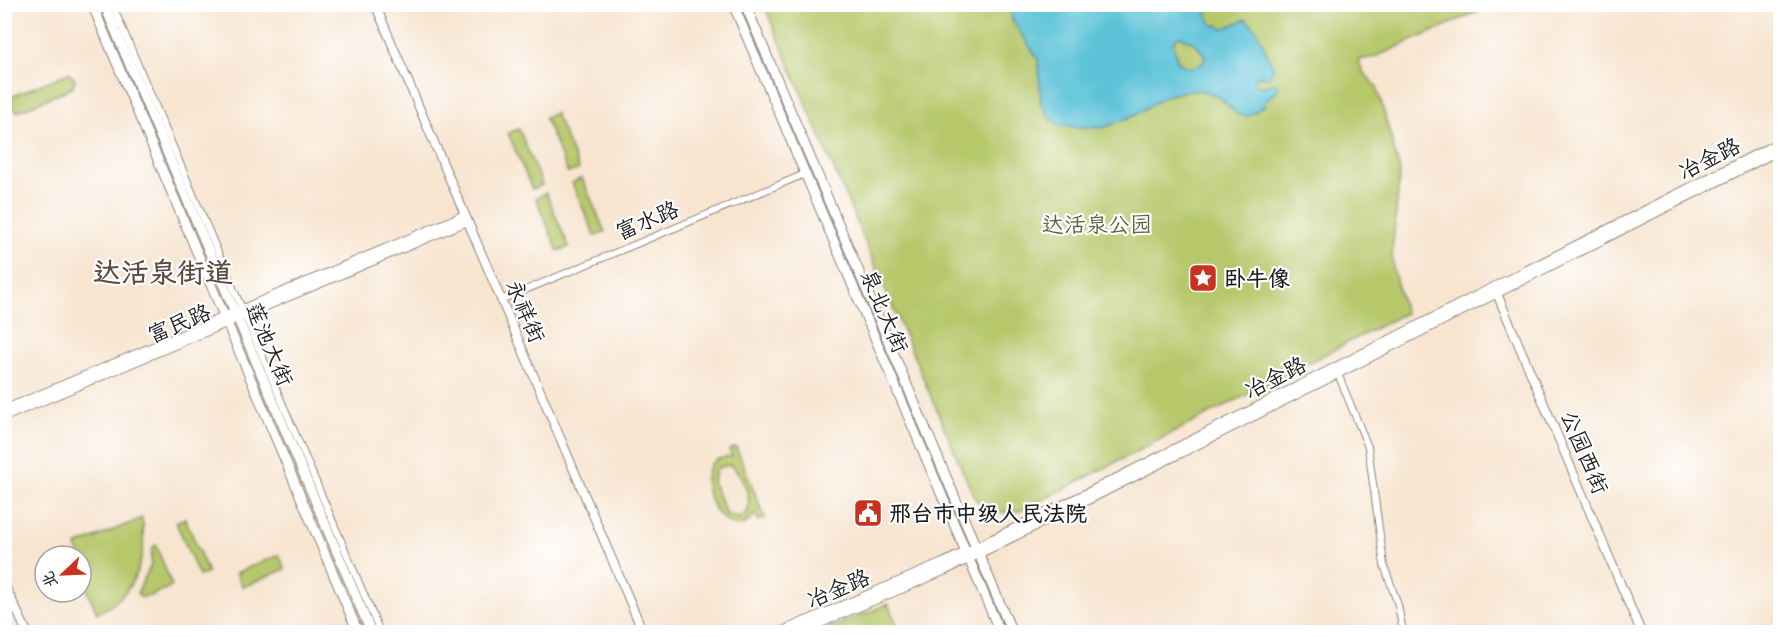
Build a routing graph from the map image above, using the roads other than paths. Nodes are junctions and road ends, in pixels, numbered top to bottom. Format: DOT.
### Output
graph roads {
  1 [pos="92,4"];
  2 [pos="104,4"];
  3 [pos="112,4"];
  4 [pos="375,4"];
  5 [pos="733,4"];
  6 [pos="745,4"];
  7 [pos="1780,141"];
  8 [pos="1780,150"];
  9 [pos="806,174"];
  10 [pos="466,218"];
  11 [pos="1496,290"];
  12 [pos="501,300"];
  13 [pos="239,314"];
  14 [pos="226,320"];
  15 [pos="1338,374"];
  16 [pos="4,410"];
  17 [pos="4,417"];
  18 [pos="977,550"];
  19 [pos="967,555"];
  20 [pos="4,584"];
  21 [pos="27,633"];
  22 [pos="358,633"];
  23 [pos="371,633"];
  24 [pos="380,633"];
  25 [pos="644,633"];
  26 [pos="780,633"];
  27 [pos="799,633"];
  28 [pos="1000,633"];
  29 [pos="1012,633"];
  30 [pos="1403,633"];
  31 [pos="1641,633"];
  1 -- 14 [label="main road, 莲池大街"];
  2 -- 13 [label="main road, 莲池大街"];
  3 -- 13 [label="street"];
  4 -- 10 [label="street, 永祥街"];
  5 -- 9 [label="main road, 泉北大街"];
  6 -- 18 [label="main road, 泉北大街"];
  7 -- 11 [label="street, 冶金路"];
  8 -- 11 [label="street, 冶金路"];
  9 -- 12 [label="street, 富水路"];
  9 -- 19 [label="main road, 泉北大街"];
  10 -- 12 [label="street, 永祥街"];
  10 -- 13 [label="street, 富民路"];
  11 -- 15 [label="street, 冶金路"];
  11 -- 18 [label="street, 冶金路"];
  11 -- 31 [label="street, 公园西街"];
  12 -- 25 [label="street, 永祥街"];
  13 -- 14 [label="street, 富民路"];
  13 -- 23 [label="main road, 莲池大街"];
  13 -- 24 [label="street"];
  14 -- 16 [label="street, 富民路"];
  14 -- 17 [label="street, 富民路"];
  14 -- 22 [label="main road, 莲池大街"];
  15 -- 18 [label="street, 冶金路"];
  15 -- 30 [label="street"];
  18 -- 19 [label="street, 冶金路"];
  18 -- 29 [label="main road, 泉北大街"];
  19 -- 26 [label="street, 冶金路"];
  19 -- 27 [label="street, 冶金路"];
  19 -- 28 [label="main road, 泉北大街"];
  20 -- 21 [label="street"];
}
